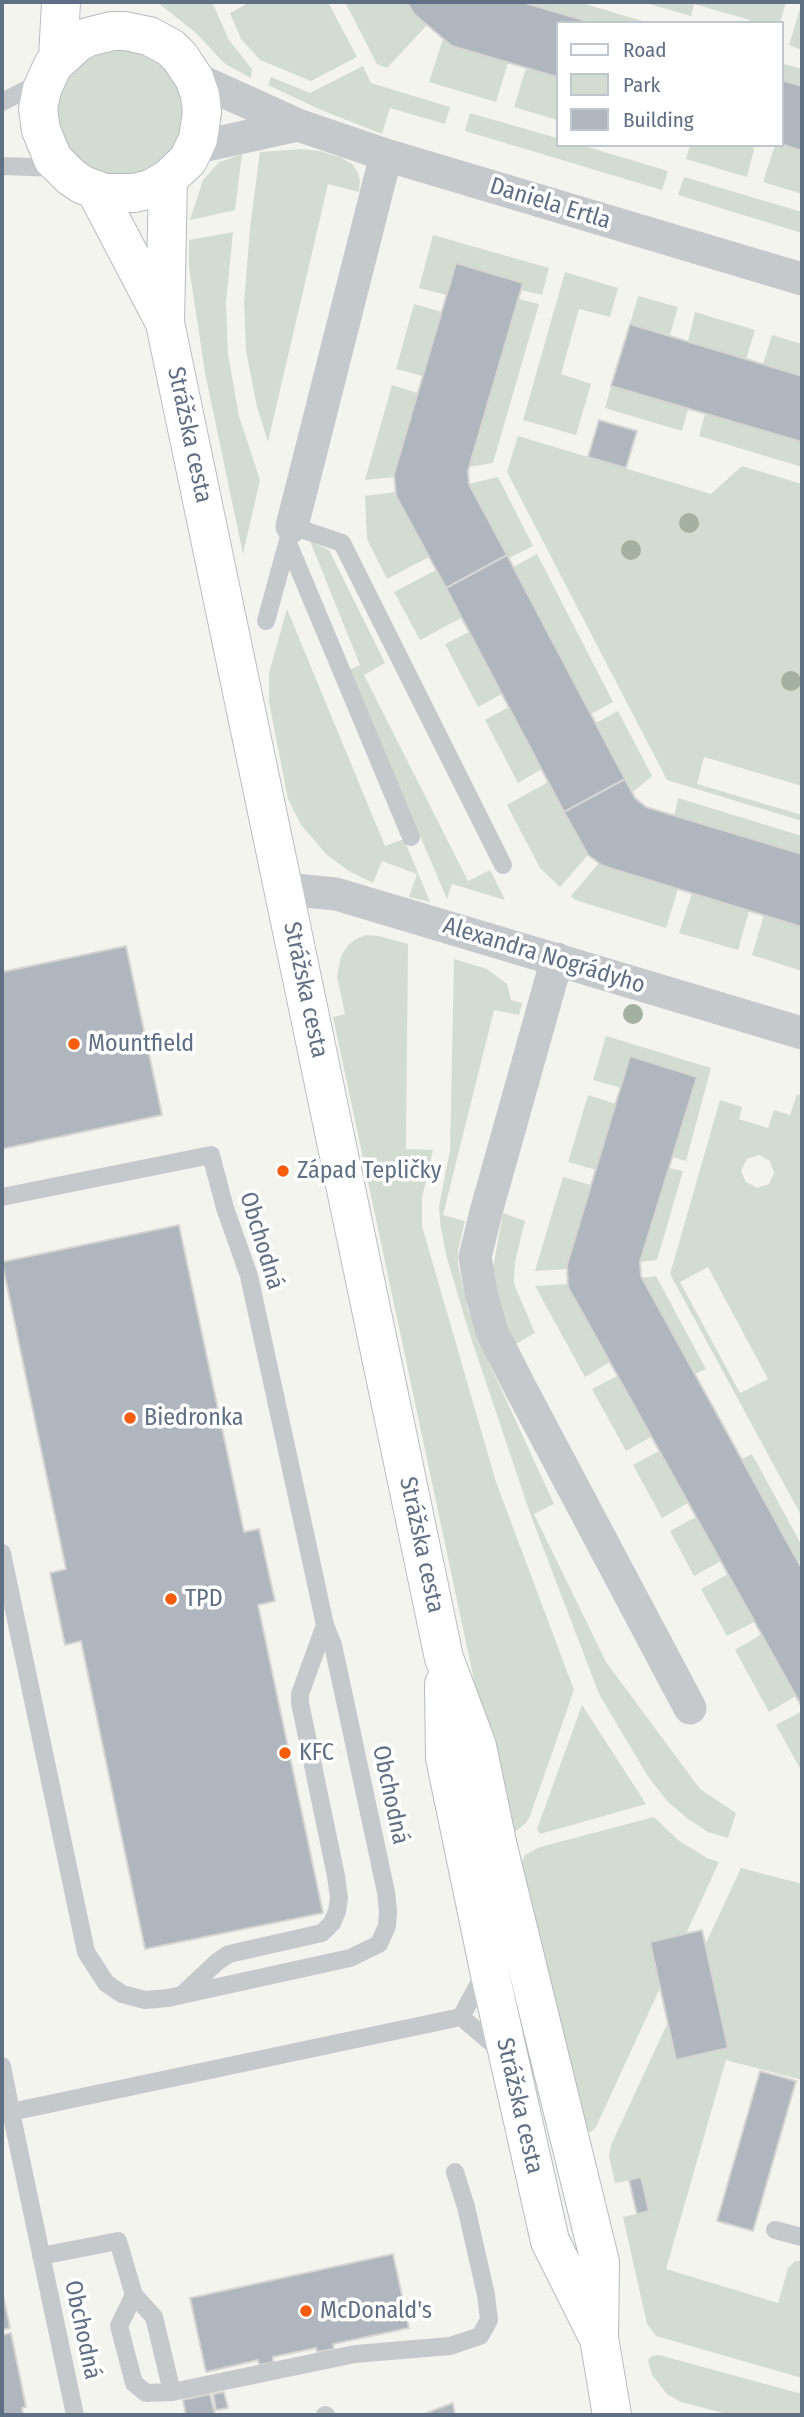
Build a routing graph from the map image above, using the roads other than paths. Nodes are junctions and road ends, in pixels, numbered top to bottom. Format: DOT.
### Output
graph roads {
  1 [pos="61,2"];
  2 [pos="130,17"];
  3 [pos="52,69"];
  4 [pos="194,78"];
  5 [pos="2,102"];
  6 [pos="298,125"];
  7 [pos="194,148"];
  8 [pos="386,155"];
  9 [pos="2,166"];
  10 [pos="60,168"];
  11 [pos="168,179"];
  12 [pos="96,191"];
  13 [pos="802,279"];
  14 [pos="165,323"];
  15 [pos="290,535"];
  16 [pos="266,621"];
  17 [pos="411,836"];
  18 [pos="503,865"];
  19 [pos="284,889"];
  20 [pos="556,959"];
  21 [pos="802,1033"];
  22 [pos="2,1197"];
  23 [pos="2,1553"];
  24 [pos="325,1625"];
  25 [pos="444,1657"];
  26 [pos="690,1708"];
  27 [pos="488,1965"];
  28 [pos="181,1995"];
  29 [pos="461,2017"];
  30 [pos="508,2056"];
  31 [pos="2,2066"];
  32 [pos="7,2113"];
  33 [pos="455,2172"];
  34 [pos="775,2230"];
  35 [pos="802,2237"];
  36 [pos="41,2256"];
  37 [pos="134,2295"];
  38 [pos="599,2338"];
  39 [pos="172,2392"];
  40 [pos="75,2415"];
  41 [pos="612,2415"];
  1 -- 3 [label="street"];
  2 -- 3 [label="street"];
  2 -- 4 [label="street"];
  3 -- 5 [label="lane"];
  3 -- 10 [label="street"];
  4 -- 6 [label="street, Daniela Ertla"];
  4 -- 7 [label="street"];
  6 -- 7 [label="street"];
  6 -- 8 [label="street, Daniela Ertla"];
  7 -- 11 [label="street"];
  8 -- 13 [label="street, Daniela Ertla"];
  8 -- 15 [label="street"];
  9 -- 10 [label="lane"];
  10 -- 12 [label="street"];
  11 -- 12 [label="street"];
  11 -- 14 [label="street, Strážska cesta"];
  12 -- 14 [label="street, Strážska cesta"];
  14 -- 19 [label="street, Strážska cesta"];
  15 -- 16 [label="lane"];
  15 -- 17 [label="lane"];
  15 -- 18 [label="lane"];
  19 -- 20 [label="street, Alexandra Nográdyho"];
  19 -- 25 [label="street, Strážska cesta"];
  20 -- 21 [label="street, Alexandra Nográdyho"];
  20 -- 26 [label="street"];
  22 -- 24 [label="lane, Obchodná"];
  23 -- 28 [label="lane, Obchodná"];
  24 -- 28 [label="lane"];
  24 -- 28 [label="lane, Obchodná"];
  25 -- 27 [label="street, Strážska cesta"];
  25 -- 38 [label="street, Strážska cesta"];
  27 -- 29 [label="lane"];
  27 -- 30 [label="street, Strážska cesta"];
  29 -- 30 [label="lane"];
  29 -- 32 [label="lane"];
  30 -- 38 [label="street, Strážska cesta"];
  31 -- 32 [label="lane, Obchodná"];
  32 -- 36 [label="lane, Obchodná"];
  33 -- 39 [label="lane"];
  34 -- 35 [label="lane"];
  36 -- 37 [label="lane, Obchodná"];
  36 -- 40 [label="lane, Obchodná"];
  37 -- 39 [label="lane"];
  37 -- 39 [label="lane"];
  38 -- 41 [label="street, Strážska cesta"];
}
